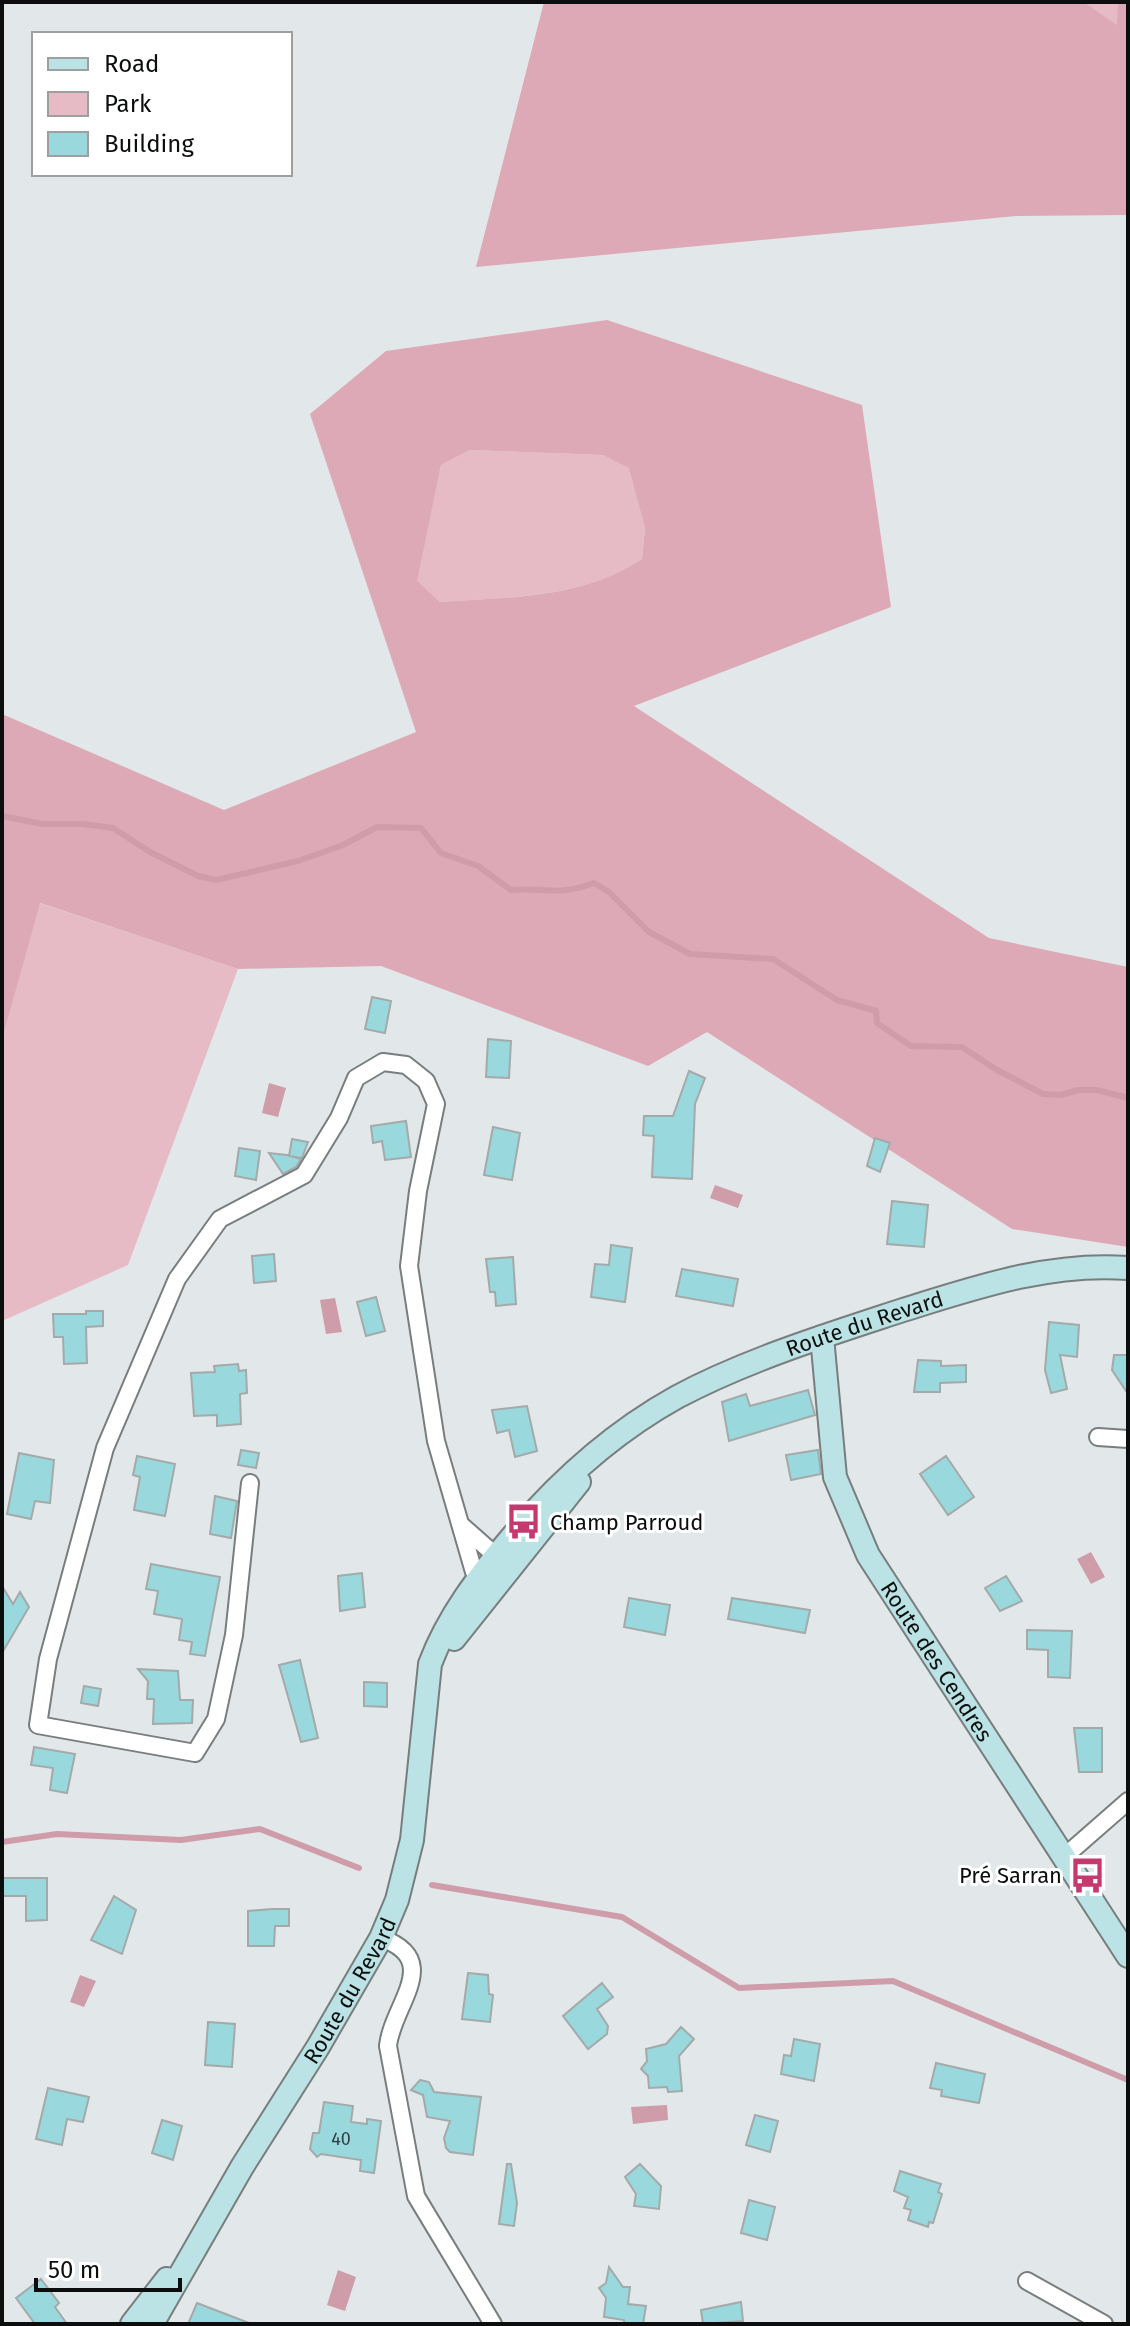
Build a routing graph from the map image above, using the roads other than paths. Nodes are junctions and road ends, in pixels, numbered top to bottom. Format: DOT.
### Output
graph roads {
  1 [pos="1128,1268"];
  2 [pos="822,1337"];
  3 [pos="619,1436"];
  4 [pos="1098,1437"];
  5 [pos="1128,1439"];
  6 [pos="250,1483"];
  7 [pos="461,1525"];
  8 [pos="495,1555"];
  9 [pos="489,1578"];
  10 [pos="1128,1801"];
  11 [pos="1064,1857"];
  12 [pos="381,1938"];
  13 [pos="1128,1956"];
  14 [pos="196,2244"];
  15 [pos="1027,2281"];
  16 [pos="132,2324"];
  17 [pos="152,2324"];
  18 [pos="493,2324"];
  19 [pos="1104,2324"];
  1 -- 2 [label="main road, Route du Revard"];
  2 -- 3 [label="main road, Route du Revard"];
  2 -- 11 [label="main road, Route des Cendres"];
  3 -- 8 [label="main road, Route du Revard"];
  3 -- 9 [label="main road, Route du Revard"];
  4 -- 5 [label="street"];
  6 -- 7 [label="street"];
  7 -- 8 [label="street"];
  7 -- 9 [label="street"];
  8 -- 9 [label="main road, Route du Revard"];
  9 -- 12 [label="main road, Route du Revard"];
  10 -- 11 [label="street"];
  11 -- 13 [label="main road, Route des Cendres"];
  12 -- 14 [label="main road, Route du Revard"];
  12 -- 18 [label="street"];
  14 -- 16 [label="main road, Route du Revard"];
  14 -- 17 [label="main road, Route du Revard"];
  15 -- 19 [label="street"];
}
